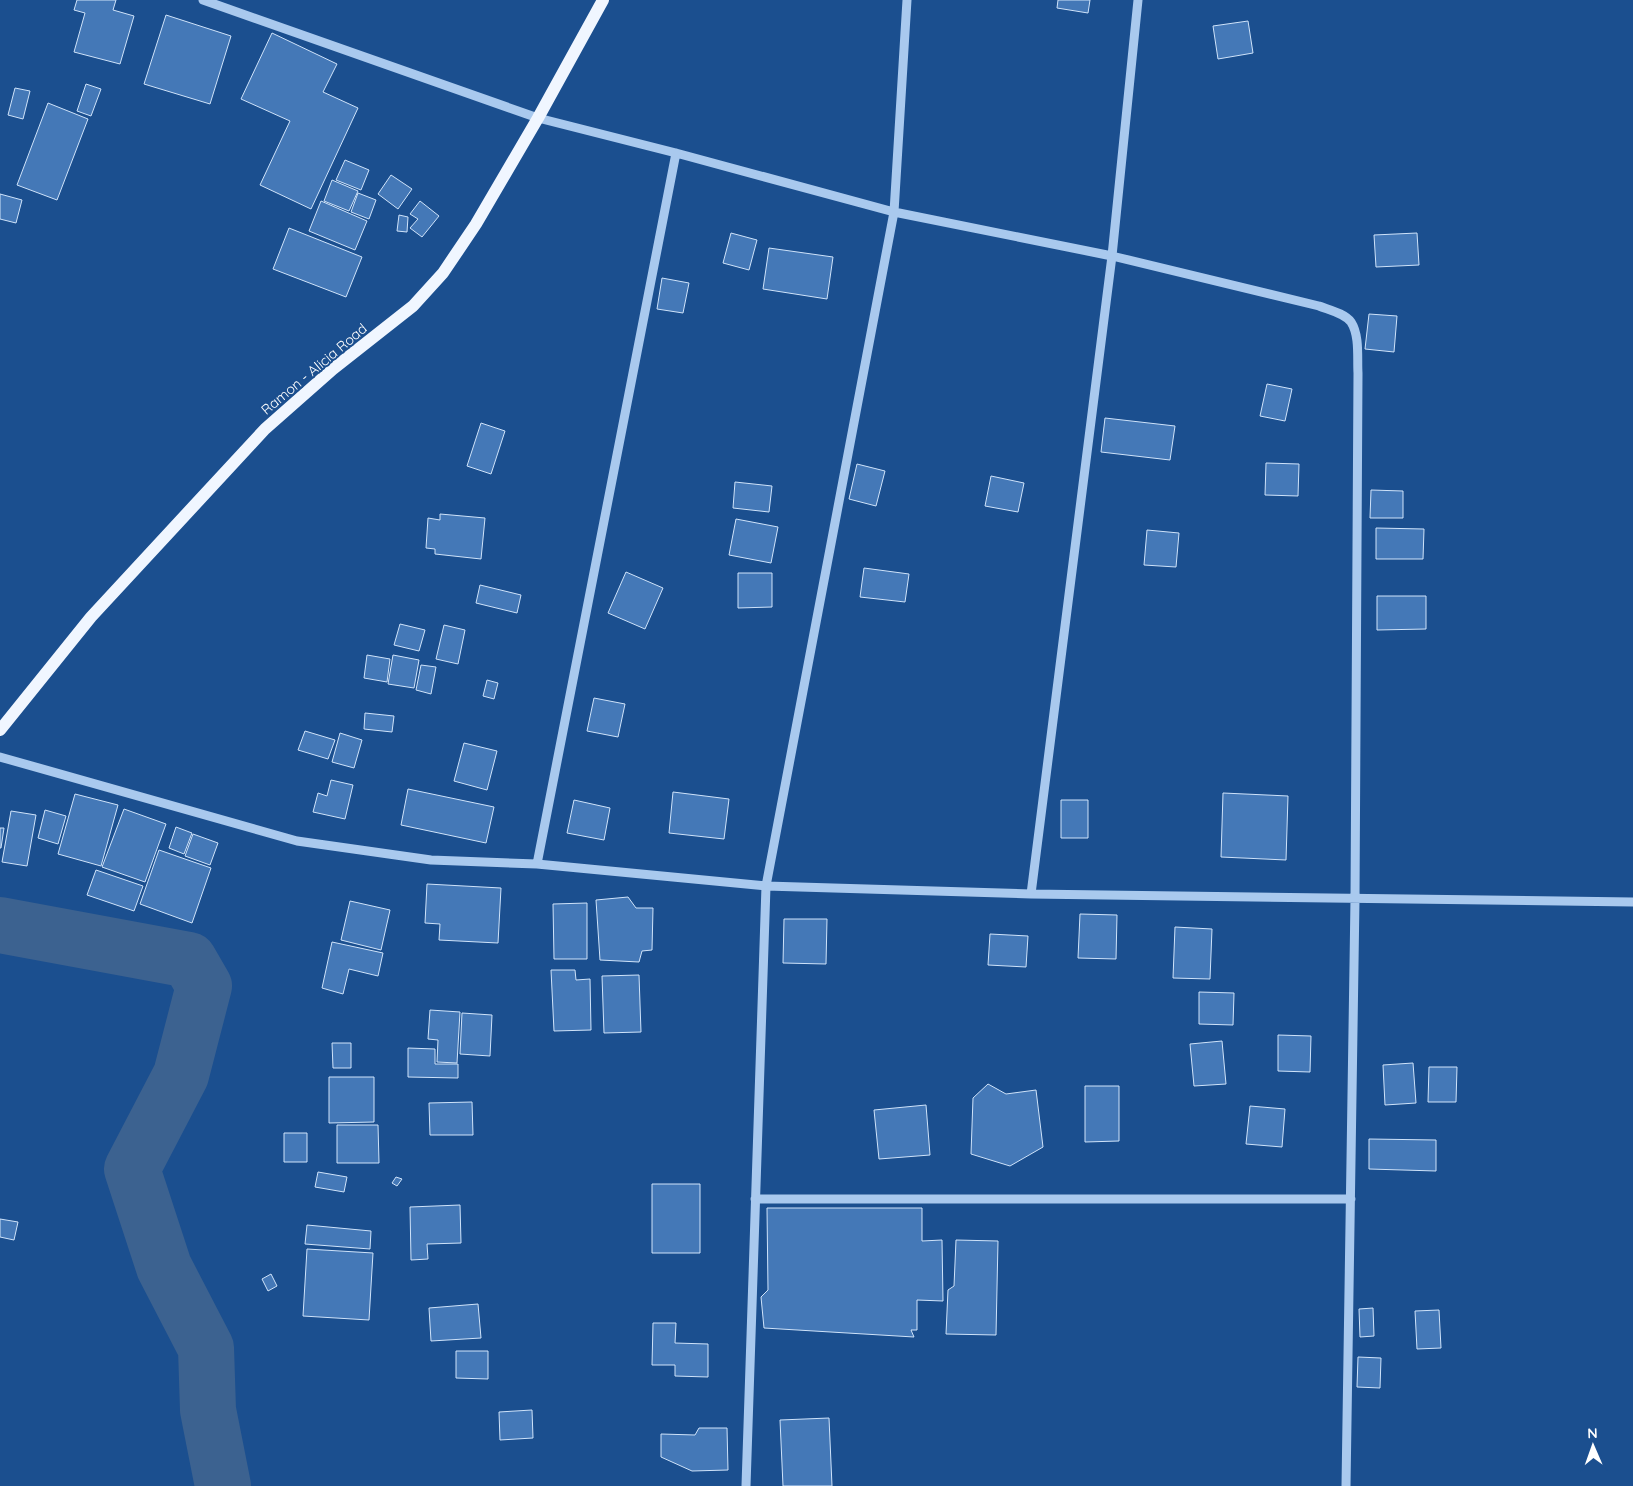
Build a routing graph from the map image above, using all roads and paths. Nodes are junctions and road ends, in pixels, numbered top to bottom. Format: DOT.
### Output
graph roads {
  1 [pos="203,0"];
  2 [pos="603,0"];
  3 [pos="907,0"];
  4 [pos="1138,0"];
  5 [pos="538,118"];
  6 [pos="676,153"];
  7 [pos="894,212"];
  8 [pos="1112,256"];
  9 [pos="0,730"];
  10 [pos="0,757"];
  11 [pos="536,864"];
  12 [pos="766,886"];
  13 [pos="1031,894"];
  14 [pos="1355,899"];
  15 [pos="1633,902"];
  16 [pos="755,1199"];
  17 [pos="1351,1199"];
  18 [pos="746,1486"];
  19 [pos="1346,1486"];
  1 -- 5 [label="street"];
  2 -- 5 [label="main road, Ramon - Alicia Road"];
  3 -- 7 [label="street"];
  4 -- 8 [label="street"];
  5 -- 6 [label="street"];
  5 -- 9 [label="main road, Ramon - Alicia Road"];
  6 -- 7 [label="street"];
  6 -- 11 [label="street"];
  7 -- 8 [label="street"];
  7 -- 12 [label="street"];
  8 -- 13 [label="street"];
  8 -- 14 [label="street"];
  10 -- 11 [label="street"];
  11 -- 12 [label="street"];
  12 -- 13 [label="street"];
  12 -- 16 [label="street"];
  13 -- 14 [label="street"];
  14 -- 15 [label="street"];
  14 -- 17 [label="street"];
  16 -- 17 [label="street"];
  16 -- 18 [label="street"];
  17 -- 19 [label="street"];
}
